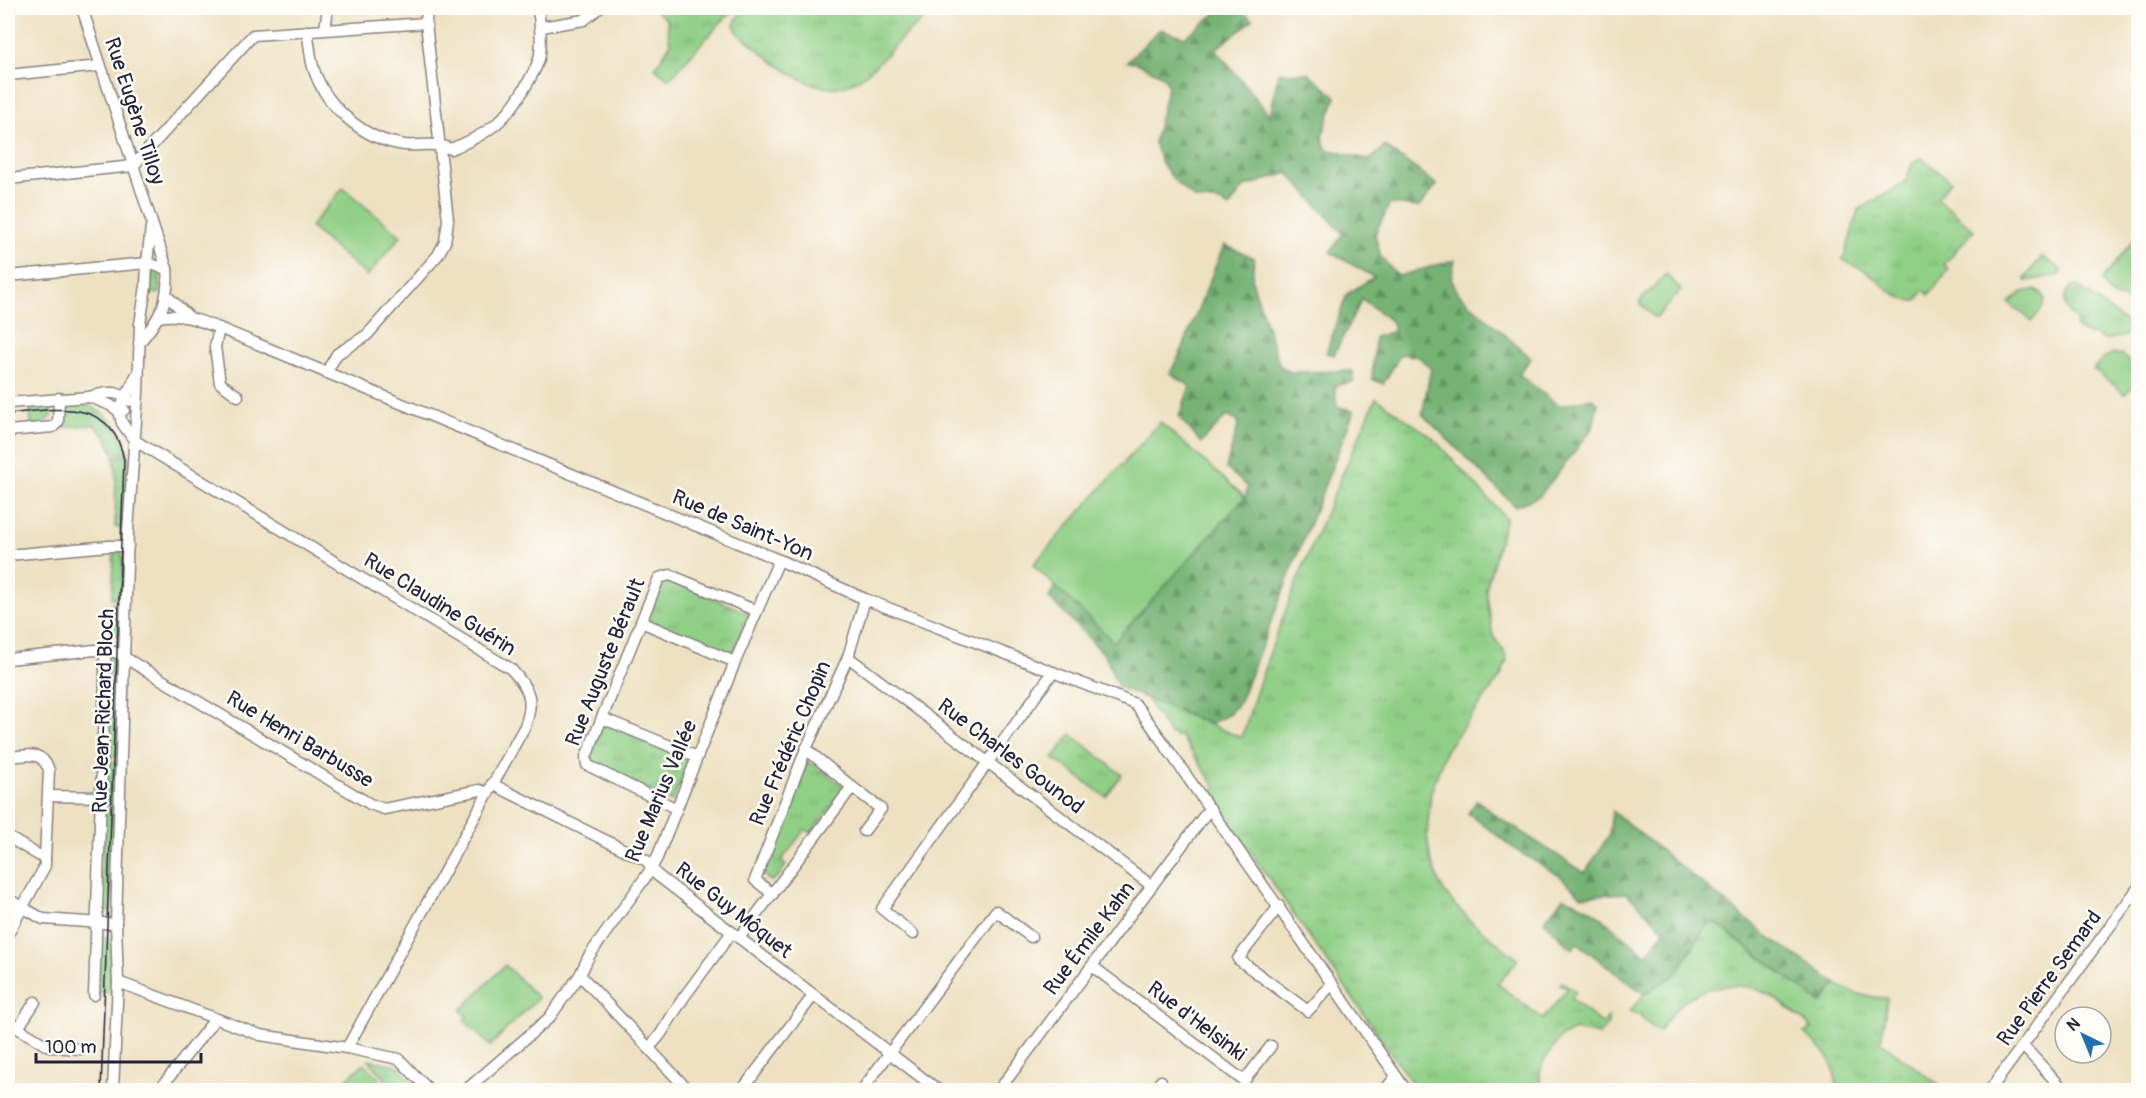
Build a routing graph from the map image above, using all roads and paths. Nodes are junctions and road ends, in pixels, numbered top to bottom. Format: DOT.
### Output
graph roads {
  1 [pos="82,8"];
  2 [pos="328,8"];
  3 [pos="428,8"];
  4 [pos="538,8"];
  5 [pos="599,8"];
  6 [pos="426,23"];
  7 [pos="541,27"];
  8 [pos="325,29"];
  9 [pos="307,31"];
  10 [pos="100,66"];
  11 [pos="8,75"];
  12 [pos="441,145"];
  13 [pos="133,166"];
  14 [pos="8,179"];
  15 [pos="151,226"];
  16 [pos="147,263"];
  17 [pos="167,269"];
  18 [pos="8,276"];
  19 [pos="166,296"];
  20 [pos="144,299"];
  21 [pos="188,316"];
  22 [pos="159,317"];
  23 [pos="219,328"];
  24 [pos="139,343"];
  25 [pos="326,373"];
  26 [pos="137,374"];
  27 [pos="238,396"];
  28 [pos="89,397"];
  29 [pos="126,397"];
  30 [pos="59,398"];
  31 [pos="8,403"];
  32 [pos="136,408"];
  33 [pos="119,411"];
  34 [pos="8,431"];
  35 [pos="134,440"];
  36 [pos="128,546"];
  37 [pos="8,555"];
  38 [pos="779,560"];
  39 [pos="865,598"];
  40 [pos="757,612"];
  41 [pos="641,622"];
  42 [pos="105,649"];
  43 [pos="124,657"];
  44 [pos="848,657"];
  45 [pos="8,658"];
  46 [pos="735,662"];
  47 [pos="1053,672"];
  48 [pos="602,718"];
  49 [pos="806,749"];
  50 [pos="8,757"];
  51 [pos="697,757"];
  52 [pos="988,764"];
  53 [pos="489,788"];
  54 [pos="852,788"];
  55 [pos="49,796"];
  56 [pos="101,797"];
  57 [pos="1210,808"];
  58 [pos="677,809"];
  59 [pos="864,831"];
  60 [pos="8,837"];
  61 [pos="45,859"];
  62 [pos="652,867"];
  63 [pos="1152,886"];
  64 [pos="2139,888"];
  65 [pos="773,894"];
  66 [pos="8,899"];
  67 [pos="1279,906"];
  68 [pos="23,908"];
  69 [pos="96,923"];
  70 [pos="117,924"];
  71 [pos="8,934"];
  72 [pos="913,934"];
  73 [pos="735,935"];
  74 [pos="1031,937"];
  75 [pos="1092,966"];
  76 [pos="580,975"];
  77 [pos="118,982"];
  78 [pos="1332,984"];
  79 [pos="94,995"];
  80 [pos="813,996"];
  81 [pos="35,1002"];
  82 [pos="216,1019"];
  83 [pos="8,1022"];
  84 [pos="18,1028"];
  85 [pos="1271,1046"];
  86 [pos="2023,1046"];
  87 [pos="81,1048"];
  88 [pos="347,1048"];
  89 [pos="649,1048"];
  90 [pos="889,1054"];
  91 [pos="1396,1076"];
  92 [pos="1161,1081"];
  93 [pos="8,1086"];
  94 [pos="15,1090"];
  95 [pos="114,1090"];
  96 [pos="159,1090"];
  97 [pos="429,1090"];
  98 [pos="466,1090"];
  99 [pos="688,1090"];
  100 [pos="742,1090"];
  101 [pos="862,1090"];
  102 [pos="938,1090"];
  103 [pos="999,1090"];
  104 [pos="1154,1090"];
  105 [pos="1385,1090"];
  106 [pos="1406,1090"];
  107 [pos="1990,1090"];
  108 [pos="2064,1090"];
  1 -- 10 [label="street, Rue Eugène Tilloy"];
  2 -- 8 [label="street"];
  3 -- 6 [label="street"];
  4 -- 7 [label="street"];
  5 -- 7 [label="street"];
  6 -- 8 [label="street"];
  6 -- 12 [label="street"];
  7 -- 12 [label="street"];
  8 -- 9 [label="street"];
  9 -- 12 [label="street"];
  9 -- 13 [label="street"];
  10 -- 11 [label="street"];
  10 -- 13 [label="street, Rue Eugène Tilloy"];
  12 -- 25 [label="street"];
  13 -- 14 [label="street"];
  13 -- 15 [label="street, Rue Eugène Tilloy"];
  15 -- 16 [label="street, Rue Eugène Tilloy"];
  15 -- 17 [label="street, Rue Eugène Tilloy"];
  16 -- 17 [label="street"];
  16 -- 18 [label="street"];
  16 -- 20 [label="street, Rue Eugène Tilloy"];
  17 -- 19 [label="street, Rue Eugène Tilloy"];
  19 -- 20 [label="street"];
  19 -- 21 [label="street, Rue de Saint-Yon"];
  19 -- 22 [label="street, Rue Eugène Tilloy"];
  20 -- 22 [label="street"];
  20 -- 24 [label="street, Rue Eugène Tilloy"];
  21 -- 22 [label="street, Rue de Saint-Yon"];
  21 -- 23 [label="street, Rue de Saint-Yon"];
  22 -- 24 [label="street, Rue Eugène Tilloy"];
  23 -- 25 [label="street, Rue de Saint-Yon"];
  23 -- 27 [label="street"];
  24 -- 26 [label="street, Rue Eugène Tilloy"];
  25 -- 38 [label="street, Rue de Saint-Yon"];
  26 -- 29 [label="street, Rue Eugène Tilloy"];
  26 -- 32 [label="street, Rue Eugène Tilloy"];
  28 -- 29 [label="street"];
  28 -- 30 [label="street"];
  28 -- 33 [label="street"];
  29 -- 32 [label="street"];
  29 -- 33 [label="street, Rue Eugène Tilloy"];
  30 -- 31 [label="street"];
  30 -- 34 [label="street"];
  32 -- 33 [label="street"];
  32 -- 35 [label="street, Rue Eugène Tilloy"];
  33 -- 35 [label="street"];
  35 -- 36 [label="street, Rue Jean-Richard Bloch"];
  35 -- 53 [label="street, Rue Claudine Guérin"];
  36 -- 37 [label="street"];
  36 -- 43 [label="street, Rue Jean-Richard Bloch"];
  38 -- 39 [label="street, Rue de Saint-Yon"];
  38 -- 40 [label="street, Rue Marius Vallée"];
  39 -- 44 [label="street, Rue Frédéric Chopin"];
  39 -- 47 [label="street, Rue de Saint-Yon"];
  40 -- 41 [label="street, Rue Auguste Bérault"];
  40 -- 46 [label="street, Rue Marius Vallée"];
  41 -- 46 [label="street"];
  41 -- 48 [label="street, Rue Auguste Bérault"];
  42 -- 43 [label="street, Rue Henri Barbusse"];
  42 -- 45 [label="street"];
  42 -- 56 [label="street, Rue Jean-Richard Bloch"];
  43 -- 53 [label="street, Rue Henri Barbusse"];
  43 -- 70 [label="street, Rue Jean-Richard Bloch"];
  44 -- 49 [label="street, Rue Frédéric Chopin"];
  44 -- 52 [label="street, Rue Charles Gounod"];
  46 -- 51 [label="street, Rue Marius Vallée"];
  47 -- 52 [label="street"];
  47 -- 57 [label="street, Rue de Saint-Yon"];
  48 -- 51 [label="street"];
  48 -- 58 [label="street, Rue Auguste Bérault"];
  49 -- 54 [label="street"];
  49 -- 65 [label="street, Rue Frédéric Chopin"];
  50 -- 55 [label="street"];
  51 -- 58 [label="street, Rue Marius Vallée"];
  52 -- 63 [label="street, Rue Charles Gounod"];
  52 -- 72 [label="street"];
  53 -- 62 [label="street, Rue Guy Môquet"];
  53 -- 88 [label="street, Rue Claudine Guérin"];
  54 -- 59 [label="street"];
  54 -- 65 [label="street"];
  55 -- 56 [label="street"];
  55 -- 61 [label="street"];
  56 -- 69 [label="street, Rue Jean-Richard Bloch"];
  57 -- 63 [label="street, Rue Émile Kahn"];
  57 -- 67 [label="street, Rue de Saint-Yon"];
  58 -- 62 [label="street, Rue Marius Vallée"];
  60 -- 61 [label="street"];
  61 -- 68 [label="street"];
  62 -- 73 [label="street, Rue Guy Môquet"];
  62 -- 76 [label="street, Rue Marius Vallée"];
  63 -- 75 [label="street, Rue Émile Kahn"];
  64 -- 86 [label="street, Rue Pierre Semard"];
  65 -- 73 [label="street"];
  66 -- 68 [label="street"];
  67 -- 78 [label="street, Rue de Saint-Yon"];
  67 -- 78 [label="street"];
  68 -- 69 [label="street"];
  68 -- 71 [label="street"];
  69 -- 70 [label="street"];
  69 -- 79 [label="street, Rue Jean-Richard Bloch"];
  70 -- 77 [label="street, Rue Jean-Richard Bloch"];
  73 -- 80 [label="street, Rue Guy Môquet"];
  73 -- 89 [label="street"];
  74 -- 90 [label="street"];
  75 -- 85 [label="street, Rue d'Helsinki"];
  75 -- 103 [label="street, Rue Émile Kahn"];
  76 -- 89 [label="street"];
  76 -- 98 [label="street, Rue Marius Vallée"];
  77 -- 82 [label="street"];
  77 -- 95 [label="street, Rue Jean-Richard Bloch"];
  78 -- 91 [label="street, Rue de Saint-Yon"];
  80 -- 90 [label="street, Rue Guy Môquet"];
  80 -- 100 [label="street"];
  81 -- 84 [label="street"];
  82 -- 88 [label="street"];
  82 -- 96 [label="street"];
  83 -- 84 [label="street"];
  84 -- 87 [label="street"];
  86 -- 107 [label="street, Rue Pierre Semard"];
  86 -- 108 [label="street"];
  88 -- 97 [label="street"];
  89 -- 99 [label="street"];
  90 -- 101 [label="street"];
  90 -- 102 [label="street, Rue Guy Môquet"];
  91 -- 105 [label="street"];
  91 -- 106 [label="street, Rue de Saint-Yon"];
  92 -- 104 [label="street"];
  93 -- 94 [label="street"];
}
